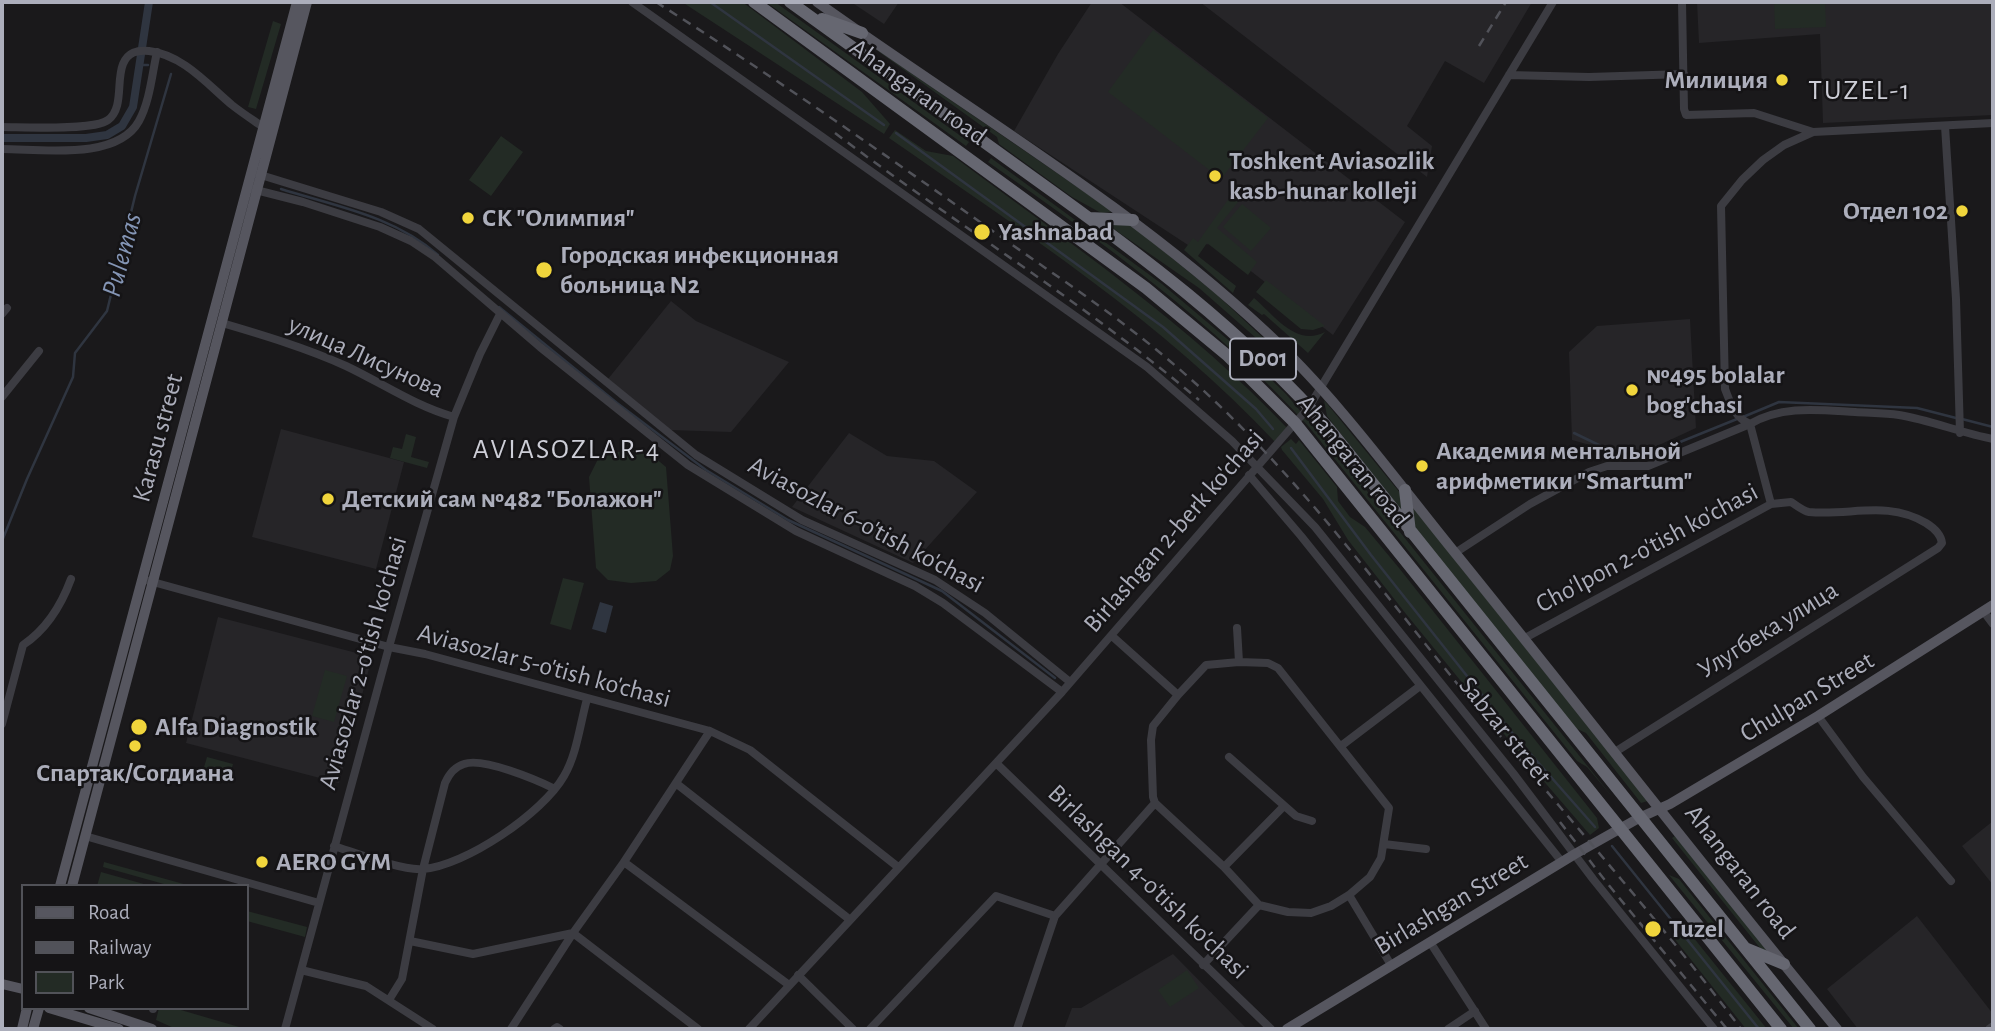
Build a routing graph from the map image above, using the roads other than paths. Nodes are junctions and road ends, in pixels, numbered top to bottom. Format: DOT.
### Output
graph roads {
  1 [pos="296,2"];
  2 [pos="307,2"];
  3 [pos="632,2"];
  4 [pos="754,2"];
  5 [pos="790,2"];
  6 [pos="817,2"];
  7 [pos="1553,2"];
  8 [pos="1682,2"];
  9 [pos="807,14"];
  10 [pos="862,33"];
  11 [pos="153,52"];
  12 [pos="1684,74"];
  13 [pos="1509,75"];
  14 [pos="1993,123"];
  15 [pos="1945,126"];
  16 [pos="2,127"];
  17 [pos="263,127"];
  18 [pos="1814,132"];
  19 [pos="988,145"];
  20 [pos="2,149"];
  21 [pos="985,169"];
  22 [pos="256,174"];
  23 [pos="252,189"];
  24 [pos="1089,218"];
  25 [pos="1133,220"];
  26 [pos="494,301"];
  27 [pos="500,314"];
  28 [pos="222,323"];
  29 [pos="39,351"];
  30 [pos="554,351"];
  31 [pos="1320,388"];
  32 [pos="2,397"];
  33 [pos="1309,407"];
  34 [pos="454,417"];
  35 [pos="1746,422"];
  36 [pos="1295,423"];
  37 [pos="1961,429"];
  38 [pos="1993,439"];
  39 [pos="1257,465"];
  40 [pos="712,473"];
  41 [pos="1249,475"];
  42 [pos="1405,490"];
  43 [pos="1770,504"];
  44 [pos="1410,532"];
  45 [pos="1942,543"];
  46 [pos="1455,553"];
  47 [pos="1350,571"];
  48 [pos="71,579"];
  49 [pos="148,581"];
  50 [pos="1337,582"];
  51 [pos="947,596"];
  52 [pos="1993,605"];
  53 [pos="1984,612"];
  54 [pos="1993,624"];
  55 [pos="1237,628"];
  56 [pos="1112,636"];
  57 [pos="1524,638"];
  58 [pos="389,647"];
  59 [pos="1239,662"];
  60 [pos="1070,682"];
  61 [pos="1420,687"];
  62 [pos="1062,692"];
  63 [pos="1178,695"];
  64 [pos="587,699"];
  65 [pos="5,700"];
  66 [pos="1818,716"];
  67 [pos="2,724"];
  68 [pos="710,731"];
  69 [pos="1341,746"];
  70 [pos="1615,752"];
  71 [pos="1229,757"];
  72 [pos="996,764"];
  73 [pos="677,784"];
  74 [pos="555,789"];
  75 [pos="1155,803"];
  76 [pos="1284,806"];
  77 [pos="1661,809"];
  78 [pos="1639,818"];
  79 [pos="1312,821"];
  80 [pos="1619,829"];
  81 [pos="85,836"];
  82 [pos="1384,844"];
  83 [pos="334,846"];
  84 [pos="1426,849"];
  85 [pos="1575,854"];
  86 [pos="624,862"];
  87 [pos="1562,862"];
  88 [pos="1100,864"];
  89 [pos="898,867"];
  90 [pos="1224,867"];
  91 [pos="423,869"];
  92 [pos="1951,881"];
  93 [pos="61,884"];
  94 [pos="73,884"];
  95 [pos="1349,895"];
  96 [pos="319,903"];
  97 [pos="1259,905"];
  98 [pos="1055,916"];
  99 [pos="849,919"];
  100 [pos="573,933"];
  101 [pos="410,941"];
  102 [pos="1430,942"];
  103 [pos="1744,947"];
  104 [pos="1784,964"];
  105 [pos="1203,965"];
  106 [pos="1391,965"];
  107 [pos="301,970"];
  108 [pos="798,975"];
  109 [pos="2,984"];
  110 [pos="789,985"];
  111 [pos="21,989"];
  112 [pos="389,1000"];
  113 [pos="27,1010"];
  114 [pos="38,1010"];
  115 [pos="56,1010"];
  116 [pos="95,1010"];
  117 [pos="1475,1011"];
  118 [pos="22,1029"];
  119 [pos="33,1029"];
  120 [pos="119,1029"];
  121 [pos="152,1029"];
  122 [pos="285,1029"];
  123 [pos="433,1029"];
  124 [pos="511,1029"];
  125 [pos="698,1029"];
  126 [pos="749,1029"];
  127 [pos="853,1029"];
  128 [pos="870,1029"];
  129 [pos="1017,1029"];
  130 [pos="1270,1029"];
  131 [pos="1287,1029"];
  132 [pos="1448,1029"];
  133 [pos="1486,1029"];
  134 [pos="1714,1029"];
  135 [pos="1781,1029"];
  136 [pos="1810,1029"];
  137 [pos="1837,1029"];
  1 -- 17 [label="main road, Karasu street"];
  2 -- 22 [label="main road, Karasu street"];
  3 -- 39 [label="street, Sabzar street"];
  4 -- 21 [label="highway, Ahangaran road / D001"];
  5 -- 9 [label="highway, Ahangaran road / D001"];
  6 -- 10 [label="main road, Ahangaran road"];
  7 -- 13 [label="street, Birlashgan 2-berk ko'chasi"];
  8 -- 12 [label="street"];
  9 -- 10 [label="highway"];
  9 -- 19 [label="highway, Ahangaran road / D001"];
  10 -- 25 [label="main road, Ahangaran road"];
  11 -- 16 [label="street"];
  11 -- 17 [label="street"];
  11 -- 20 [label="street"];
  12 -- 13 [label="street"];
  12 -- 18 [label="street"];
  13 -- 31 [label="street, Birlashgan 2-berk ko'chasi"];
  14 -- 15 [label="street"];
  15 -- 18 [label="street"];
  15 -- 37 [label="street"];
  17 -- 22 [label="main road, Karasu street"];
  18 -- 35 [label="street"];
  19 -- 21 [label="highway"];
  19 -- 24 [label="highway, Ahangaran road / D001"];
  21 -- 36 [label="highway, Ahangaran road / D001"];
  22 -- 23 [label="main road, Karasu street"];
  22 -- 26 [label="street, Aviasozlar 6-o'tish ko'chasi"];
  23 -- 26 [label="street, Aviasozlar 6-o'tish ko'chasi"];
  23 -- 28 [label="main road, Karasu street"];
  23 -- 49 [label="main road, Karasu street"];
  24 -- 25 [label="highway"];
  24 -- 33 [label="highway, Ahangaran road / D001"];
  25 -- 31 [label="main road, Ahangaran road"];
  26 -- 27 [label="street, Aviasozlar 6-o'tish ko'chasi"];
  26 -- 30 [label="street, Aviasozlar 6-o'tish ko'chasi"];
  27 -- 30 [label="street, Aviasozlar 6-o'tish ko'chasi"];
  27 -- 34 [label="street, Aviasozlar 2-o'tish ko'chasi"];
  28 -- 34 [label="street, улица Лисунова"];
  28 -- 49 [label="main road, Karasu street"];
  29 -- 32 [label="street"];
  30 -- 40 [label="street, Aviasozlar 6-o'tish ko'chasi"];
  30 -- 40 [label="street, Aviasozlar 6-o'tish ko'chasi"];
  31 -- 33 [label="street, Birlashgan 2-berk ko'chasi"];
  31 -- 42 [label="main road, Ahangaran road"];
  33 -- 36 [label="street, Birlashgan 2-berk ko'chasi"];
  33 -- 44 [label="highway, Ahangaran road / D001"];
  34 -- 58 [label="street, Aviasozlar 2-o'tish ko'chasi"];
  35 -- 37 [label="street"];
  35 -- 43 [label="street"];
  35 -- 46 [label="street"];
  36 -- 39 [label="street, Birlashgan 2-berk ko'chasi"];
  36 -- 80 [label="highway, Ahangaran road / D001"];
  37 -- 38 [label="street"];
  39 -- 41 [label="street, Birlashgan 2-berk ko'chasi"];
  39 -- 47 [label="street, Sabzar street"];
  40 -- 51 [label="street, Aviasozlar 6-o'tish ko'chasi"];
  40 -- 51 [label="street, Aviasozlar 6-o'tish ko'chasi"];
  41 -- 50 [label="street"];
  41 -- 56 [label="street, Birlashgan 2-berk ko'chasi"];
  42 -- 44 [label="highway"];
  42 -- 46 [label="main road, Ahangaran road"];
  43 -- 45 [label="street, Cho'lpon 2-o'tish ko'chasi"];
  43 -- 57 [label="street, Cho'lpon 2-o'tish ko'chasi"];
  44 -- 78 [label="highway, Ahangaran road / D001"];
  45 -- 70 [label="street, Улугбека улица"];
  46 -- 57 [label="main road, Ahangaran road"];
  47 -- 50 [label="street"];
  47 -- 85 [label="street, Sabzar street"];
  48 -- 65 [label="street"];
  49 -- 58 [label="street, Aviasozlar 5-o'tish ko'chasi"];
  49 -- 81 [label="main road, Karasu street"];
  49 -- 93 [label="main road, Karasu street"];
  50 -- 61 [label="street"];
  51 -- 60 [label="street, Aviasozlar 6-o'tish ko'chasi"];
  51 -- 62 [label="street, Aviasozlar 6-o'tish ko'chasi"];
  52 -- 53 [label="main road, Chulpan Street"];
  53 -- 54 [label="street"];
  53 -- 66 [label="main road, Chulpan Street"];
  55 -- 59 [label="street"];
  56 -- 60 [label="street, Birlashgan 2-berk ko'chasi"];
  56 -- 63 [label="street"];
  57 -- 70 [label="main road, Ahangaran road"];
  58 -- 64 [label="street, Aviasozlar 5-o'tish ko'chasi"];
  58 -- 83 [label="street, Aviasozlar 2-o'tish ko'chasi"];
  59 -- 63 [label="street"];
  59 -- 69 [label="street"];
  60 -- 62 [label="street, Birlashgan 2-berk ko'chasi"];
  61 -- 69 [label="street"];
  61 -- 87 [label="street"];
  62 -- 72 [label="street, Birlashgan 2-berk ko'chasi"];
  63 -- 75 [label="street"];
  64 -- 68 [label="street, Aviasozlar 5-o'tish ko'chasi"];
  64 -- 74 [label="street"];
  65 -- 67 [label="street"];
  66 -- 77 [label="main road, Chulpan Street"];
  66 -- 92 [label="street"];
  68 -- 73 [label="street"];
  68 -- 89 [label="street, Aviasozlar 5-o'tish ko'chasi"];
  69 -- 82 [label="street"];
  70 -- 77 [label="main road, Ahangaran road"];
  71 -- 76 [label="street"];
  72 -- 88 [label="street, Birlashgan 4-o'tish ko'chasi"];
  72 -- 89 [label="street, Birlashgan 2-berk ko'chasi"];
  73 -- 86 [label="street"];
  73 -- 99 [label="street"];
  74 -- 91 [label="street"];
  74 -- 91 [label="street"];
  75 -- 88 [label="street"];
  75 -- 90 [label="street"];
  76 -- 79 [label="street"];
  76 -- 90 [label="street"];
  77 -- 78 [label="main road, Chulpan Street"];
  77 -- 104 [label="main road, Ahangaran road"];
  78 -- 80 [label="main road, Birlashgan Street"];
  78 -- 103 [label="highway, Ahangaran road / D001"];
  80 -- 85 [label="main road, Birlashgan Street"];
  80 -- 135 [label="highway, Ahangaran road / D001"];
  81 -- 94 [label="main road, Karasu street"];
  81 -- 96 [label="street"];
  82 -- 84 [label="street"];
  82 -- 95 [label="street"];
  83 -- 91 [label="street"];
  83 -- 96 [label="street, Aviasozlar 2-o'tish ko'chasi"];
  85 -- 87 [label="main road, Birlashgan Street"];
  85 -- 134 [label="street, Sabzar street"];
  86 -- 100 [label="street"];
  86 -- 110 [label="street"];
  87 -- 102 [label="main road, Birlashgan Street"];
  88 -- 98 [label="street"];
  88 -- 105 [label="street, Birlashgan 4-o'tish ko'chasi"];
  89 -- 99 [label="street, Birlashgan 2-berk ko'chasi"];
  90 -- 97 [label="street"];
  91 -- 101 [label="street"];
  95 -- 97 [label="street"];
  95 -- 106 [label="street"];
  96 -- 107 [label="street, Aviasozlar 2-o'tish ko'chasi"];
  97 -- 105 [label="street"];
  98 -- 128 [label="street"];
  98 -- 129 [label="street"];
  99 -- 108 [label="street, Birlashgan 2-berk ko'chasi"];
  100 -- 101 [label="street"];
  100 -- 124 [label="street"];
  100 -- 125 [label="street"];
  101 -- 112 [label="street"];
  102 -- 106 [label="main road, Birlashgan Street"];
  102 -- 117 [label="street"];
  103 -- 104 [label="highway"];
  103 -- 136 [label="highway, Ahangaran road / D001"];
  104 -- 137 [label="main road, Ahangaran road"];
  105 -- 130 [label="street, Birlashgan 4-o'tish ko'chasi"];
  106 -- 131 [label="main road, Birlashgan Street"];
  107 -- 112 [label="street"];
  107 -- 122 [label="street, Aviasozlar 2-o'tish ko'chasi"];
  108 -- 110 [label="street, Birlashgan 2-berk ko'chasi"];
  108 -- 127 [label="street"];
  109 -- 111 [label="main road"];
  110 -- 126 [label="street, Birlashgan 2-berk ko'chasi"];
  112 -- 123 [label="street"];
  113 -- 118 [label="main road"];
  114 -- 119 [label="main road"];
  115 -- 120 [label="main road"];
  116 -- 121 [label="main road"];
  117 -- 132 [label="street"];
  117 -- 133 [label="street"];
}
